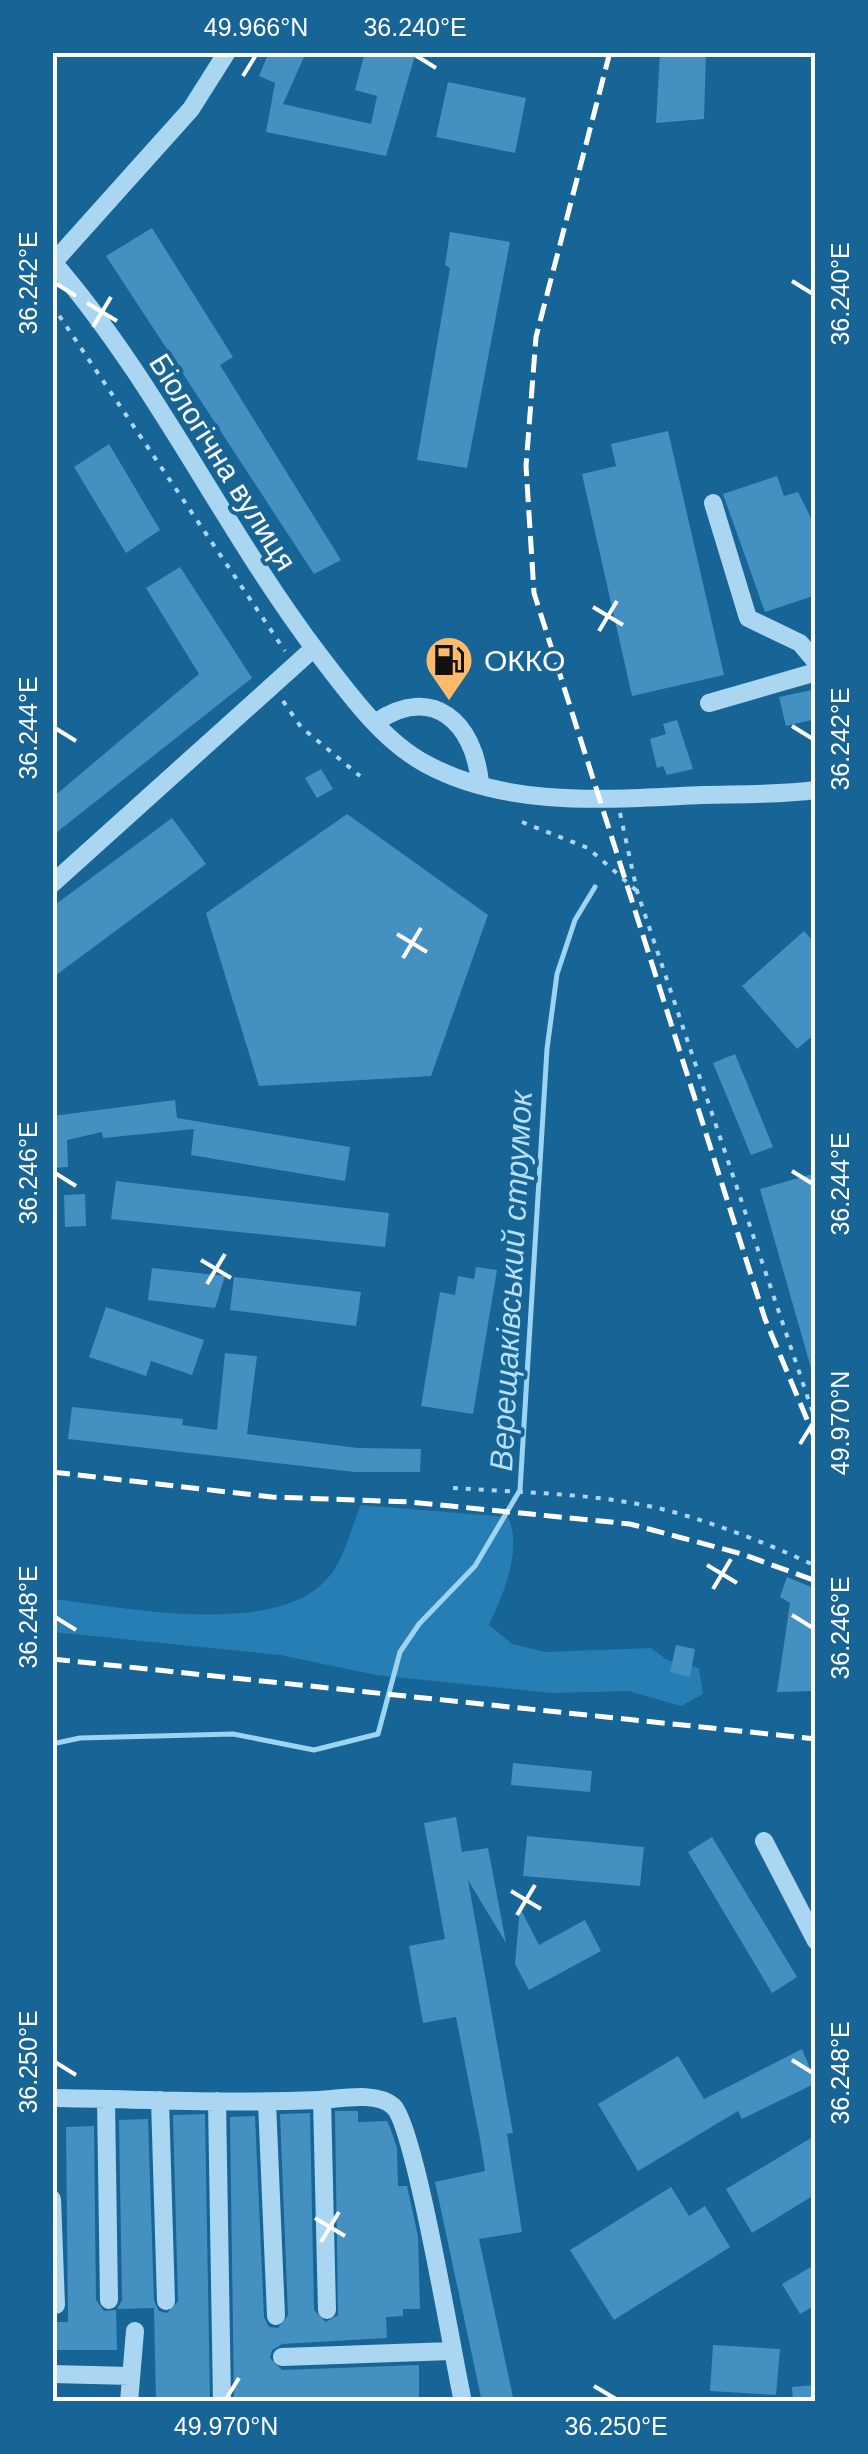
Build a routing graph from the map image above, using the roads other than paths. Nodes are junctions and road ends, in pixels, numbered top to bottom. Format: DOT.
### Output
graph roads {
  1 [pos="227,52"];
  2 [pos="53,263"];
  3 [pos="713,503"];
  4 [pos="314,648"];
  5 [pos="816,662"];
  6 [pos="816,672"];
  7 [pos="709,703"];
  8 [pos="376,722"];
  9 [pos="480,783"];
  10 [pos="816,790"];
  11 [pos="52,884"];
  12 [pos="764,1841"];
  13 [pos="816,1941"];
  14 [pos="52,2098"];
  15 [pos="106,2099"];
  16 [pos="160,2100"];
  17 [pos="322,2100"];
  18 [pos="217,2101"];
  19 [pos="266,2102"];
  20 [pos="52,2200"];
  21 [pos="110,2300"];
  22 [pos="166,2301"];
  23 [pos="56,2305"];
  24 [pos="327,2310"];
  25 [pos="276,2316"];
  26 [pos="135,2331"];
  27 [pos="451,2351"];
  28 [pos="282,2357"];
  29 [pos="52,2374"];
  30 [pos="131,2376"];
  31 [pos="129,2402"];
  32 [pos="222,2402"];
  33 [pos="463,2402"];
  1 -- 2 [label="street"];
  2 -- 4 [label="street, Біологічна вулиця"];
  3 -- 5 [label="street"];
  4 -- 8 [label="street, Біологічна вулиця"];
  4 -- 11 [label="street"];
  6 -- 7 [label="street"];
  8 -- 9 [label="street, Біологічна вулиця"];
  8 -- 9 [label="street"];
  9 -- 10 [label="street, Біологічна вулиця"];
  12 -- 13 [label="street"];
  14 -- 15 [label="street"];
  15 -- 16 [label="street"];
  15 -- 21 [label="street"];
  16 -- 18 [label="street"];
  16 -- 22 [label="street"];
  17 -- 19 [label="street"];
  17 -- 24 [label="street"];
  17 -- 27 [label="street"];
  18 -- 19 [label="street"];
  18 -- 32 [label="street"];
  19 -- 25 [label="street"];
  20 -- 23 [label="street"];
  26 -- 30 [label="street"];
  27 -- 28 [label="street"];
  27 -- 33 [label="street"];
  29 -- 30 [label="street"];
  30 -- 31 [label="street"];
}
